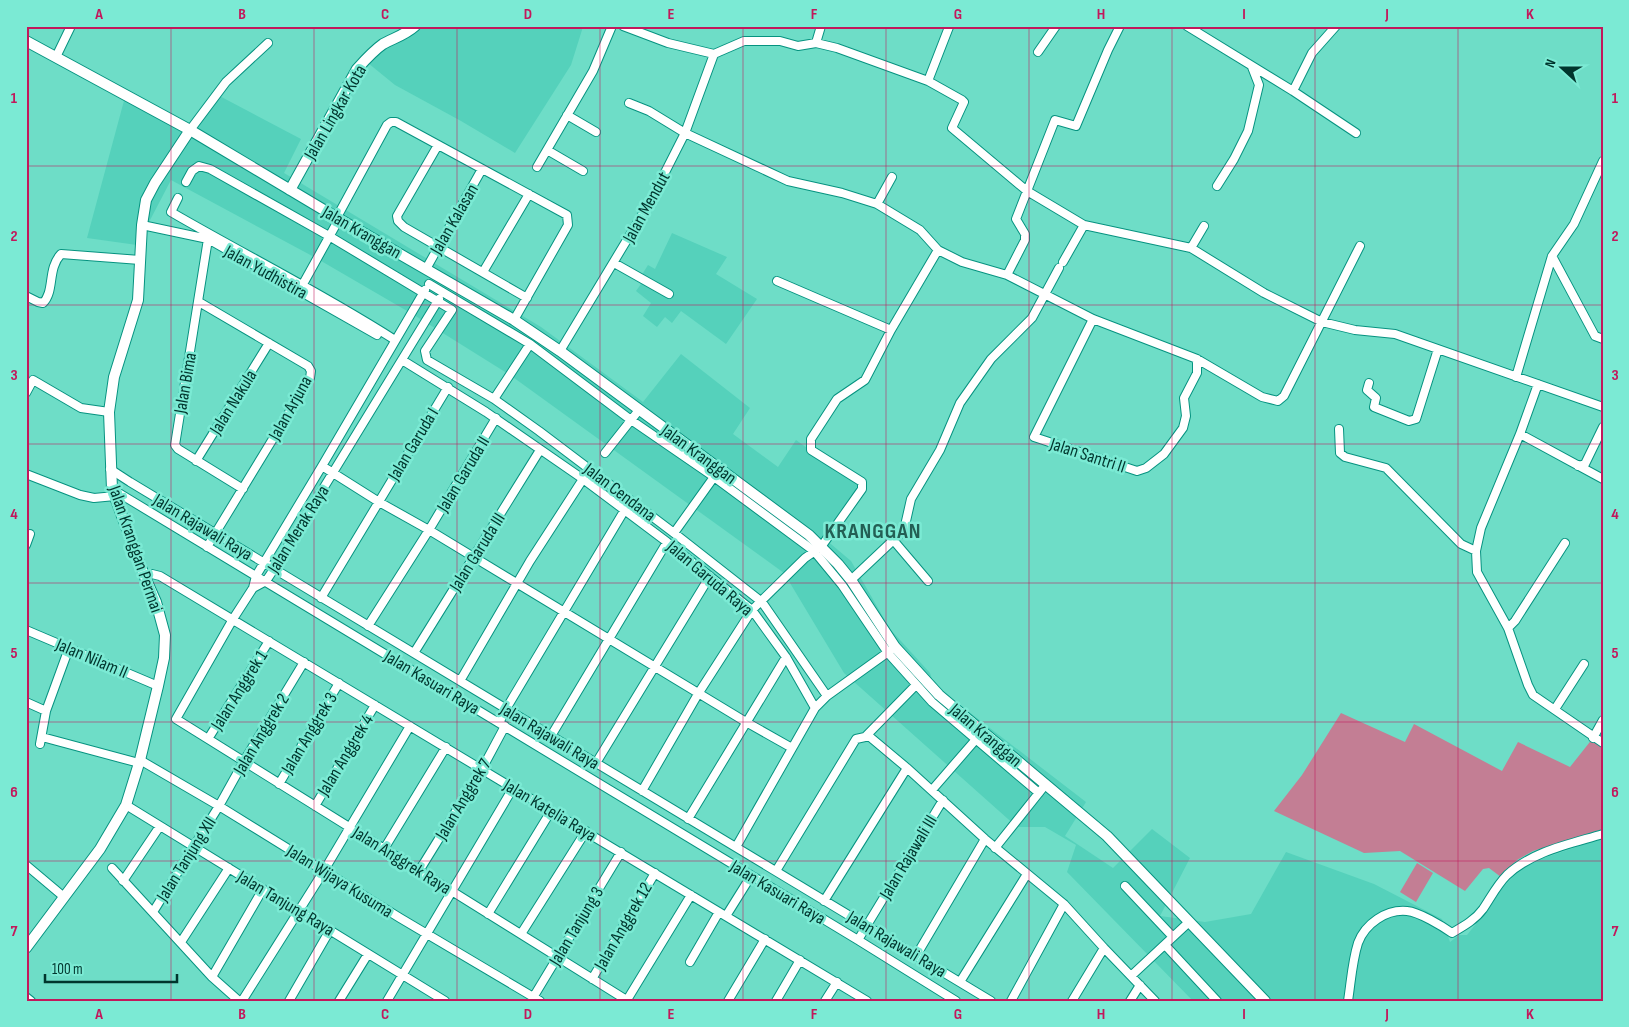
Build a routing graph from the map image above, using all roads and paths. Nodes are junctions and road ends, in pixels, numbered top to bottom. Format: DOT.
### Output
graph roads {
  1 [pos="72,26"];
  2 [pos="415,26"];
  3 [pos="612,26"];
  4 [pos="623,26"];
  5 [pos="821,26"];
  6 [pos="1056,26"];
  7 [pos="1120,26"];
  8 [pos="1187,26"];
  9 [pos="1336,26"];
  10 [pos="949,27"];
  11 [pos="26,41"];
  12 [pos="268,43"];
  13 [pos="816,43"];
  14 [pos="1038,52"];
  15 [pos="714,54"];
  16 [pos="56,57"];
  17 [pos="1252,67"];
  18 [pos="928,81"];
  19 [pos="1292,91"];
  20 [pos="629,103"];
  21 [pos="567,116"];
  22 [pos="190,130"];
  23 [pos="596,132"];
  24 [pos="685,133"];
  25 [pos="1356,133"];
  26 [pos="438,145"];
  27 [pos="547,150"];
  28 [pos="1603,161"];
  29 [pos="537,167"];
  30 [pos="482,169"];
  31 [pos="583,171"];
  32 [pos="892,177"];
  33 [pos="186,182"];
  34 [pos="1217,186"];
  35 [pos="290,190"];
  36 [pos="1027,191"];
  37 [pos="529,194"];
  38 [pos="178,198"];
  39 [pos="877,204"];
  40 [pos="338,218"];
  41 [pos="142,225"];
  42 [pos="1084,225"];
  43 [pos="1204,226"];
  44 [pos="329,236"];
  45 [pos="208,240"];
  46 [pos="1360,246"];
  47 [pos="438,247"];
  48 [pos="1191,248"];
  49 [pos="938,250"];
  50 [pos="1552,256"];
  51 [pos="140,260"];
  52 [pos="614,263"];
  53 [pos="426,269"];
  54 [pos="483,272"];
  55 [pos="435,275"];
  56 [pos="1007,275"];
  57 [pos="777,281"];
  58 [pos="449,282"];
  59 [pos="303,284"];
  60 [pos="429,284"];
  61 [pos="443,292"];
  62 [pos="423,293"];
  63 [pos="669,294"];
  64 [pos="1044,295"];
  65 [pos="26,296"];
  66 [pos="527,298"];
  67 [pos="437,301"];
  68 [pos="199,302"];
  69 [pos="1093,319"];
  70 [pos="514,320"];
  71 [pos="1322,322"];
  72 [pos="891,330"];
  73 [pos="383,338"];
  74 [pos="1603,339"];
  75 [pos="395,340"];
  76 [pos="269,343"];
  77 [pos="530,344"];
  78 [pos="1438,349"];
  79 [pos="560,351"];
  80 [pos="1197,358"];
  81 [pos="402,360"];
  82 [pos="1516,377"];
  83 [pos="30,378"];
  84 [pos="1369,383"];
  85 [pos="1538,384"];
  86 [pos="448,387"];
  87 [pos="26,393"];
  88 [pos="494,400"];
  89 [pos="1603,407"];
  90 [pos="639,410"];
  91 [pos="110,412"];
  92 [pos="496,418"];
  93 [pos="631,420"];
  94 [pos="1603,427"];
  95 [pos="1339,429"];
  96 [pos="1520,434"];
  97 [pos="540,450"];
  98 [pos="605,453"];
  99 [pos="196,461"];
  100 [pos="322,466"];
  101 [pos="1578,466"];
  102 [pos="110,469"];
  103 [pos="333,473"];
  104 [pos="26,474"];
  105 [pos="714,477"];
  106 [pos="583,479"];
  107 [pos="1603,479"];
  108 [pos="243,489"];
  109 [pos="114,493"];
  110 [pos="379,502"];
  111 [pos="624,511"];
  112 [pos="430,530"];
  113 [pos="674,533"];
  114 [pos="30,534"];
  115 [pos="215,534"];
  116 [pos="894,541"];
  117 [pos="667,542"];
  118 [pos="1566,543"];
  119 [pos="26,545"];
  120 [pos="207,547"];
  121 [pos="817,549"];
  122 [pos="1476,551"];
  123 [pos="474,558"];
  124 [pos="264,563"];
  125 [pos="274,569"];
  126 [pos="144,575"];
  127 [pos="256,576"];
  128 [pos="710,576"];
  129 [pos="851,580"];
  130 [pos="266,581"];
  131 [pos="928,581"];
  132 [pos="518,584"];
  133 [pos="253,588"];
  134 [pos="321,598"];
  135 [pos="762,602"];
  136 [pos="752,610"];
  137 [pos="564,612"];
  138 [pos="233,619"];
  139 [pos="368,626"];
  140 [pos="1508,628"];
  141 [pos="26,630"];
  142 [pos="609,640"];
  143 [pos="269,641"];
  144 [pos="69,648"];
  145 [pos="891,650"];
  146 [pos="414,654"];
  147 [pos="786,658"];
  148 [pos="304,662"];
  149 [pos="1584,664"];
  150 [pos="655,666"];
  151 [pos="460,681"];
  152 [pos="339,683"];
  153 [pos="916,685"];
  154 [pos="158,686"];
  155 [pos="698,694"];
  156 [pos="827,696"];
  157 [pos="26,702"];
  158 [pos="375,705"];
  159 [pos="815,708"];
  160 [pos="506,709"];
  161 [pos="1555,709"];
  162 [pos="46,711"];
  163 [pos="1603,720"];
  164 [pos="746,722"];
  165 [pos="502,725"];
  166 [pos="410,726"];
  167 [pos="551,736"];
  168 [pos="865,736"];
  169 [pos="980,736"];
  170 [pos="1593,738"];
  171 [pos="208,739"];
  172 [pos="1603,743"];
  173 [pos="446,747"];
  174 [pos="792,748"];
  175 [pos="140,762"];
  176 [pos="244,762"];
  177 [pos="596,763"];
  178 [pos="907,768"];
  179 [pos="482,769"];
  180 [pos="279,784"];
  181 [pos="513,788"];
  182 [pos="1042,789"];
  183 [pos="932,790"];
  184 [pos="642,791"];
  185 [pos="943,800"];
  186 [pos="126,805"];
  187 [pos="220,806"];
  188 [pos="315,806"];
  189 [pos="551,811"];
  190 [pos="688,818"];
  191 [pos="160,826"];
  192 [pos="349,827"];
  193 [pos="586,832"];
  194 [pos="1603,834"];
  195 [pos="985,839"];
  196 [pos="193,846"];
  197 [pos="736,847"];
  198 [pos="995,848"];
  199 [pos="384,849"];
  200 [pos="621,852"];
  201 [pos="26,866"];
  202 [pos="112,868"];
  203 [pos="228,868"];
  204 [pos="324,871"];
  205 [pos="419,871"];
  206 [pos="776,871"];
  207 [pos="655,873"];
  208 [pos="1027,874"];
  209 [pos="751,876"];
  210 [pos="123,881"];
  211 [pos="1125,886"];
  212 [pos="263,889"];
  213 [pos="453,892"];
  214 [pos="691,895"];
  215 [pos="64,897"];
  216 [pos="824,901"];
  217 [pos="1064,904"];
  218 [pos="298,911"];
  219 [pos="153,912"];
  220 [pos="488,914"];
  221 [pos="723,914"];
  222 [pos="1189,922"];
  223 [pos="866,926"];
  224 [pos="330,930"];
  225 [pos="427,934"];
  226 [pos="521,934"];
  227 [pos="1173,937"];
  228 [pos="765,939"];
  229 [pos="858,940"];
  230 [pos="181,942"];
  231 [pos="1165,945"];
  232 [pos="26,948"];
  233 [pos="1104,948"];
  234 [pos="368,954"];
  235 [pos="916,956"];
  236 [pos="557,957"];
  237 [pos="800,960"];
  238 [pos="690,962"];
  239 [pos="403,975"];
  240 [pos="1131,976"];
  241 [pos="212,977"];
  242 [pos="592,979"];
  243 [pos="837,982"];
  244 [pos="960,982"];
  245 [pos="1140,985"];
  246 [pos="26,997"];
  247 [pos="440,999"];
  248 [pos="534,999"];
  249 [pos="31,1001"];
  250 [pos="240,1001"];
  251 [pos="289,1001"];
  252 [pos="339,1001"];
  253 [pos="387,1001"];
  254 [pos="628,1001"];
  255 [pos="728,1001"];
  256 [pos="776,1001"];
  257 [pos="825,1001"];
  258 [pos="868,1001"];
  259 [pos="956,1001"];
  260 [pos="991,1001"];
  261 [pos="1010,1001"];
  262 [pos="1072,1001"];
  263 [pos="1130,1001"];
  264 [pos="1155,1001"];
  265 [pos="1217,1001"];
  266 [pos="1265,1001"];
  267 [pos="1348,1001"];
  1 -- 16 [label="street"];
  2 -- 35 [label="main road, Jalan Lingkar Kota"];
  3 -- 21 [label="street"];
  4 -- 15 [label="street"];
  5 -- 13 [label="street"];
  6 -- 14 [label="street"];
  7 -- 36 [label="street"];
  8 -- 17 [label="street"];
  9 -- 19 [label="street"];
  10 -- 18 [label="street"];
  11 -- 16 [label="main road, Jalan Kranggan"];
  12 -- 22 [label="street"];
  13 -- 15 [label="street"];
  13 -- 18 [label="street"];
  15 -- 24 [label="street, Jalan Mendut"];
  16 -- 22 [label="main road, Jalan Kranggan"];
  17 -- 19 [label="street"];
  17 -- 34 [label="street"];
  18 -- 36 [label="street"];
  19 -- 25 [label="street"];
  20 -- 24 [label="street"];
  21 -- 23 [label="street"];
  21 -- 27 [label="street"];
  22 -- 35 [label="main road, Jalan Kranggan"];
  22 -- 41 [label="main road, Jalan Kranggan Permai"];
  24 -- 39 [label="street"];
  24 -- 52 [label="street, Jalan Mendut"];
  26 -- 30 [label="street"];
  26 -- 40 [label="street"];
  26 -- 47 [label="street"];
  27 -- 29 [label="street"];
  27 -- 31 [label="street"];
  28 -- 50 [label="street"];
  30 -- 37 [label="street"];
  30 -- 47 [label="street, Jalan Kalasan"];
  32 -- 39 [label="street"];
  33 -- 44 [label="street"];
  35 -- 40 [label="main road, Jalan Kranggan"];
  36 -- 42 [label="street"];
  36 -- 56 [label="street"];
  37 -- 54 [label="street"];
  37 -- 66 [label="street"];
  38 -- 59 [label="street"];
  39 -- 49 [label="street"];
  40 -- 44 [label="street"];
  40 -- 53 [label="main road, Jalan Kranggan"];
  41 -- 45 [label="street, Jalan Yudhistira"];
  41 -- 51 [label="main road, Jalan Kranggan Permai"];
  42 -- 48 [label="street"];
  42 -- 64 [label="street"];
  43 -- 48 [label="street"];
  44 -- 59 [label="street"];
  44 -- 62 [label="street"];
  45 -- 68 [label="street, Jalan Bima"];
  45 -- 73 [label="street, Jalan Yudhistira"];
  46 -- 71 [label="street"];
  47 -- 53 [label="street, Jalan Kalasan"];
  47 -- 54 [label="street"];
  48 -- 71 [label="street"];
  49 -- 56 [label="street"];
  49 -- 72 [label="street"];
  50 -- 74 [label="street"];
  50 -- 82 [label="street"];
  51 -- 65 [label="street"];
  51 -- 91 [label="main road, Jalan Kranggan Permai"];
  52 -- 63 [label="street"];
  52 -- 79 [label="street, Jalan Mendut"];
  53 -- 55 [label="main road, Jalan Kranggan"];
  54 -- 66 [label="street"];
  55 -- 58 [label="main road, Jalan Kranggan"];
  55 -- 60 [label="street, Jalan Merak Raya"];
  56 -- 64 [label="street"];
  57 -- 72 [label="street"];
  58 -- 61 [label="street, Jalan Merak Raya"];
  58 -- 70 [label="main road, Jalan Kranggan"];
  59 -- 75 [label="street"];
  60 -- 61 [label="street"];
  60 -- 62 [label="street, Jalan Merak Raya"];
  61 -- 67 [label="street, Jalan Merak Raya"];
  61 -- 77 [label="street"];
  62 -- 67 [label="street"];
  62 -- 75 [label="street, Jalan Merak Raya"];
  64 -- 69 [label="street"];
  64 -- 116 [label="street"];
  66 -- 70 [label="street"];
  67 -- 81 [label="street, Jalan Merak Raya"];
  67 -- 88 [label="street, Jalan Cendana"];
  68 -- 76 [label="street, Jalan Arjuna"];
  68 -- 99 [label="street, Jalan Bima"];
  69 -- 80 [label="street"];
  69 -- 80 [label="street, Jalan Santri II"];
  70 -- 79 [label="main road, Jalan Kranggan"];
  71 -- 78 [label="street"];
  71 -- 80 [label="street"];
  72 -- 121 [label="street"];
  75 -- 100 [label="street, Jalan Merak Raya"];
  76 -- 99 [label="street, Jalan Nakula"];
  76 -- 108 [label="street, Jalan Arjuna"];
  77 -- 88 [label="street"];
  77 -- 93 [label="street"];
  78 -- 82 [label="street"];
  78 -- 84 [label="street"];
  79 -- 90 [label="main road, Jalan Kranggan"];
  81 -- 86 [label="street, Jalan Garuda Raya"];
  81 -- 103 [label="street, Jalan Merak Raya"];
  82 -- 85 [label="street"];
  83 -- 87 [label="street"];
  83 -- 91 [label="street"];
  85 -- 89 [label="street"];
  85 -- 96 [label="street"];
  86 -- 92 [label="street, Jalan Garuda Raya"];
  86 -- 110 [label="street, Jalan Garuda I"];
  88 -- 113 [label="street, Jalan Cendana"];
  90 -- 93 [label="street"];
  90 -- 121 [label="main road, Jalan Kranggan"];
  91 -- 102 [label="main road, Jalan Kranggan Permai"];
  92 -- 97 [label="street, Jalan Garuda Raya"];
  92 -- 112 [label="street, Jalan Garuda II"];
  93 -- 98 [label="street"];
  93 -- 105 [label="street"];
  94 -- 101 [label="street"];
  95 -- 122 [label="street"];
  96 -- 101 [label="street"];
  96 -- 122 [label="street"];
  97 -- 106 [label="street, Jalan Garuda Raya"];
  97 -- 123 [label="street, Jalan Garuda III"];
  99 -- 108 [label="street, Jalan Bima"];
  100 -- 103 [label="street"];
  100 -- 124 [label="street, Jalan Merak Raya"];
  101 -- 107 [label="street"];
  102 -- 109 [label="main road, Jalan Kranggan Permai"];
  102 -- 115 [label="street, Jalan Rajawali Raya"];
  103 -- 110 [label="street"];
  103 -- 125 [label="street, Jalan Merak Raya"];
  104 -- 109 [label="street"];
  105 -- 113 [label="street"];
  105 -- 121 [label="street"];
  106 -- 111 [label="street, Jalan Garuda Raya"];
  106 -- 132 [label="street"];
  108 -- 115 [label="street, Jalan Arjuna"];
  109 -- 120 [label="street, Jalan Kasuari Raya"];
  109 -- 126 [label="main road, Jalan Kranggan Permai"];
  110 -- 112 [label="street"];
  110 -- 134 [label="street, Jalan Garuda I"];
  111 -- 117 [label="street, Jalan Garuda Raya"];
  111 -- 137 [label="street, Jalan Anggrek 7"];
  112 -- 123 [label="street"];
  112 -- 139 [label="street, Jalan Garuda II"];
  113 -- 135 [label="street, Jalan Cendana"];
  114 -- 119 [label="street"];
  115 -- 120 [label="street, Jalan Arjuna"];
  115 -- 124 [label="street, Jalan Rajawali Raya"];
  116 -- 129 [label="street"];
  116 -- 131 [label="street"];
  117 -- 128 [label="street, Jalan Garuda Raya"];
  117 -- 142 [label="street"];
  118 -- 140 [label="street"];
  120 -- 127 [label="street, Jalan Kasuari Raya"];
  121 -- 129 [label="main road, Jalan Kranggan"];
  121 -- 135 [label="street"];
  121 -- 145 [label="street"];
  122 -- 140 [label="street"];
  123 -- 132 [label="street"];
  123 -- 146 [label="street, Jalan Garuda III"];
  124 -- 125 [label="street, Jalan Rajawali Raya"];
  124 -- 127 [label="street, Jalan Merak Raya"];
  125 -- 130 [label="street, Jalan Merak Raya"];
  125 -- 134 [label="street, Jalan Rajawali Raya"];
  126 -- 138 [label="street, Jalan Katelia Raya"];
  126 -- 154 [label="main road, Jalan Kranggan Permai"];
  127 -- 130 [label="street, Jalan Kasuari Raya"];
  127 -- 133 [label="street, Jalan Merak Raya"];
  128 -- 136 [label="street, Jalan Garuda Raya"];
  128 -- 150 [label="street"];
  129 -- 145 [label="main road, Jalan Kranggan"];
  130 -- 133 [label="street, Jalan Merak Raya"];
  130 -- 165 [label="street, Jalan Kasuari Raya"];
  132 -- 137 [label="street"];
  132 -- 151 [label="street"];
  133 -- 138 [label="street"];
  134 -- 139 [label="street, Jalan Rajawali Raya"];
  135 -- 136 [label="street"];
  135 -- 156 [label="street, Jalan Cendana"];
  136 -- 147 [label="street, Jalan Garuda Raya"];
  136 -- 155 [label="street"];
  137 -- 142 [label="street"];
  137 -- 160 [label="street, Jalan Anggrek 7"];
  138 -- 143 [label="street, Jalan Katelia Raya"];
  138 -- 171 [label="street, Jalan Anggrek Raya"];
  139 -- 146 [label="street, Jalan Rajawali Raya"];
  140 -- 161 [label="street"];
  141 -- 144 [label="street, Jalan Nilam II"];
  142 -- 150 [label="street"];
  142 -- 167 [label="street"];
  143 -- 148 [label="street, Jalan Katelia Raya"];
  143 -- 171 [label="street, Jalan Anggrek 1"];
  144 -- 154 [label="street, Jalan Nilam II"];
  144 -- 162 [label="street"];
  145 -- 153 [label="street"];
  145 -- 156 [label="street"];
  145 -- 169 [label="main road, Jalan Kranggan"];
  146 -- 151 [label="street, Jalan Rajawali Raya"];
  147 -- 159 [label="street, Jalan Garuda Raya"];
  147 -- 164 [label="street"];
  148 -- 152 [label="street, Jalan Katelia Raya"];
  148 -- 176 [label="street, Jalan Anggrek 2"];
  149 -- 161 [label="street"];
  150 -- 155 [label="street"];
  150 -- 177 [label="street"];
  151 -- 160 [label="street, Jalan Rajawali Raya"];
  152 -- 158 [label="street, Jalan Katelia Raya"];
  152 -- 180 [label="street, Jalan Anggrek 3"];
  153 -- 168 [label="street"];
  153 -- 169 [label="street"];
  154 -- 175 [label="main road, Jalan Kranggan Permai"];
  155 -- 164 [label="street"];
  155 -- 184 [label="street"];
  156 -- 159 [label="street"];
  157 -- 162 [label="street"];
  158 -- 166 [label="street, Jalan Katelia Raya"];
  158 -- 188 [label="street, Jalan Anggrek 4"];
  159 -- 174 [label="street"];
  160 -- 165 [label="street, Jalan Anggrek 7"];
  160 -- 167 [label="street, Jalan Rajawali Raya"];
  161 -- 170 [label="street"];
  162 -- 175 [label="street, Jalan Wijaya Kusuma"];
  163 -- 170 [label="street"];
  164 -- 174 [label="street"];
  164 -- 190 [label="street"];
  165 -- 179 [label="street, Jalan Anggrek 7"];
  165 -- 209 [label="street, Jalan Kasuari Raya"];
  166 -- 173 [label="street, Jalan Katelia Raya"];
  166 -- 192 [label="street"];
  167 -- 177 [label="street, Jalan Rajawali Raya"];
  168 -- 178 [label="street"];
  168 -- 206 [label="street"];
  169 -- 182 [label="main road, Jalan Kranggan"];
  169 -- 183 [label="street"];
  170 -- 172 [label="street"];
  171 -- 176 [label="street, Jalan Anggrek Raya"];
  173 -- 179 [label="street, Jalan Katelia Raya"];
  173 -- 199 [label="street"];
  174 -- 197 [label="street"];
  175 -- 186 [label="main road, Jalan Kranggan Permai"];
  175 -- 187 [label="street, Jalan Wijaya Kusuma"];
  176 -- 180 [label="street, Jalan Anggrek Raya"];
  176 -- 187 [label="street, Jalan Anggrek 2"];
  177 -- 184 [label="street, Jalan Rajawali Raya"];
  178 -- 183 [label="street"];
  178 -- 216 [label="street"];
  179 -- 181 [label="street, Jalan Katelia Raya"];
  179 -- 205 [label="street, Jalan Anggrek 7"];
  180 -- 188 [label="street, Jalan Anggrek Raya"];
  181 -- 189 [label="street, Jalan Katelia Raya"];
  181 -- 213 [label="street"];
  182 -- 198 [label="street"];
  182 -- 222 [label="main road, Jalan Kranggan"];
  183 -- 185 [label="street"];
  184 -- 190 [label="street, Jalan Rajawali Raya"];
  185 -- 195 [label="street"];
  185 -- 223 [label="street, Jalan Rajawali III"];
  186 -- 191 [label="street, Jalan Tanjung Raya"];
  186 -- 215 [label="main road, Jalan Kranggan Permai"];
  187 -- 196 [label="street, Jalan Tanjung XII"];
  187 -- 204 [label="street, Jalan Wijaya Kusuma"];
  188 -- 192 [label="street, Jalan Anggrek Raya"];
  189 -- 193 [label="street, Jalan Katelia Raya"];
  189 -- 220 [label="street"];
  190 -- 197 [label="street, Jalan Rajawali Raya"];
  191 -- 196 [label="street, Jalan Tanjung Raya"];
  191 -- 210 [label="street"];
  192 -- 199 [label="street, Jalan Anggrek Raya"];
  192 -- 204 [label="street"];
  193 -- 200 [label="street, Jalan Katelia Raya"];
  193 -- 226 [label="street"];
  194 -- 267 [label="street"];
  195 -- 198 [label="street"];
  195 -- 235 [label="street"];
  196 -- 203 [label="street, Jalan Tanjung Raya"];
  196 -- 219 [label="street, Jalan Tanjung XII"];
  197 -- 206 [label="street, Jalan Rajawali Raya"];
  198 -- 208 [label="street"];
  199 -- 205 [label="street, Jalan Anggrek Raya"];
  200 -- 207 [label="street, Jalan Katelia Raya"];
  200 -- 236 [label="street, Jalan Tanjung 3"];
  201 -- 215 [label="street"];
  202 -- 210 [label="street"];
  203 -- 212 [label="street, Jalan Tanjung Raya"];
  203 -- 230 [label="street"];
  204 -- 218 [label="street"];
  204 -- 225 [label="street, Jalan Wijaya Kusuma"];
  205 -- 213 [label="street, Jalan Anggrek Raya"];
  206 -- 216 [label="street, Jalan Rajawali Raya"];
  207 -- 214 [label="street, Jalan Katelia Raya"];
  207 -- 242 [label="street, Jalan Anggrek 12"];
  208 -- 217 [label="street"];
  208 -- 244 [label="street"];
  209 -- 221 [label="street"];
  209 -- 229 [label="street, Jalan Kasuari Raya"];
  210 -- 219 [label="street"];
  211 -- 227 [label="street"];
  212 -- 218 [label="street, Jalan Tanjung Raya"];
  212 -- 241 [label="street"];
  213 -- 220 [label="street, Jalan Anggrek Raya"];
  213 -- 225 [label="street"];
  214 -- 221 [label="street, Jalan Katelia Raya"];
  214 -- 254 [label="street"];
  215 -- 232 [label="main road, Jalan Kranggan Permai"];
  216 -- 223 [label="street, Jalan Rajawali Raya"];
  217 -- 233 [label="street"];
  217 -- 261 [label="street"];
  218 -- 224 [label="street, Jalan Tanjung Raya"];
  218 -- 250 [label="street"];
  219 -- 230 [label="street"];
  220 -- 226 [label="street, Jalan Anggrek Raya"];
  221 -- 228 [label="street, Jalan Katelia Raya"];
  221 -- 238 [label="street"];
  222 -- 227 [label="street"];
  222 -- 266 [label="main road, Jalan Kranggan"];
  223 -- 229 [label="street, Jalan Rajawali III"];
  223 -- 235 [label="street, Jalan Rajawali Raya"];
  224 -- 234 [label="street, Jalan Tanjung Raya"];
  224 -- 251 [label="street"];
  225 -- 239 [label="street"];
  225 -- 248 [label="street, Jalan Wijaya Kusuma"];
  226 -- 236 [label="street, Jalan Anggrek Raya"];
  227 -- 231 [label="street"];
  228 -- 237 [label="street, Jalan Katelia Raya"];
  228 -- 255 [label="street"];
  229 -- 259 [label="street, Jalan Kasuari Raya"];
  230 -- 241 [label="street"];
  231 -- 240 [label="street"];
  231 -- 265 [label="street"];
  233 -- 240 [label="street"];
  233 -- 262 [label="street"];
  234 -- 239 [label="street, Jalan Tanjung Raya"];
  234 -- 252 [label="street"];
  235 -- 244 [label="street, Jalan Rajawali Raya"];
  236 -- 242 [label="street, Jalan Anggrek Raya"];
  236 -- 248 [label="street, Jalan Tanjung 3"];
  237 -- 243 [label="street, Jalan Katelia Raya"];
  237 -- 256 [label="street"];
  239 -- 247 [label="street, Jalan Tanjung Raya"];
  239 -- 253 [label="street"];
  240 -- 245 [label="street"];
  241 -- 250 [label="street"];
  242 -- 254 [label="street, Jalan Anggrek Raya"];
  243 -- 257 [label="street"];
  243 -- 258 [label="street, Jalan Katelia Raya"];
  244 -- 260 [label="street, Jalan Rajawali Raya"];
  245 -- 263 [label="street"];
  245 -- 264 [label="street"];
  246 -- 249 [label="street"];
}
